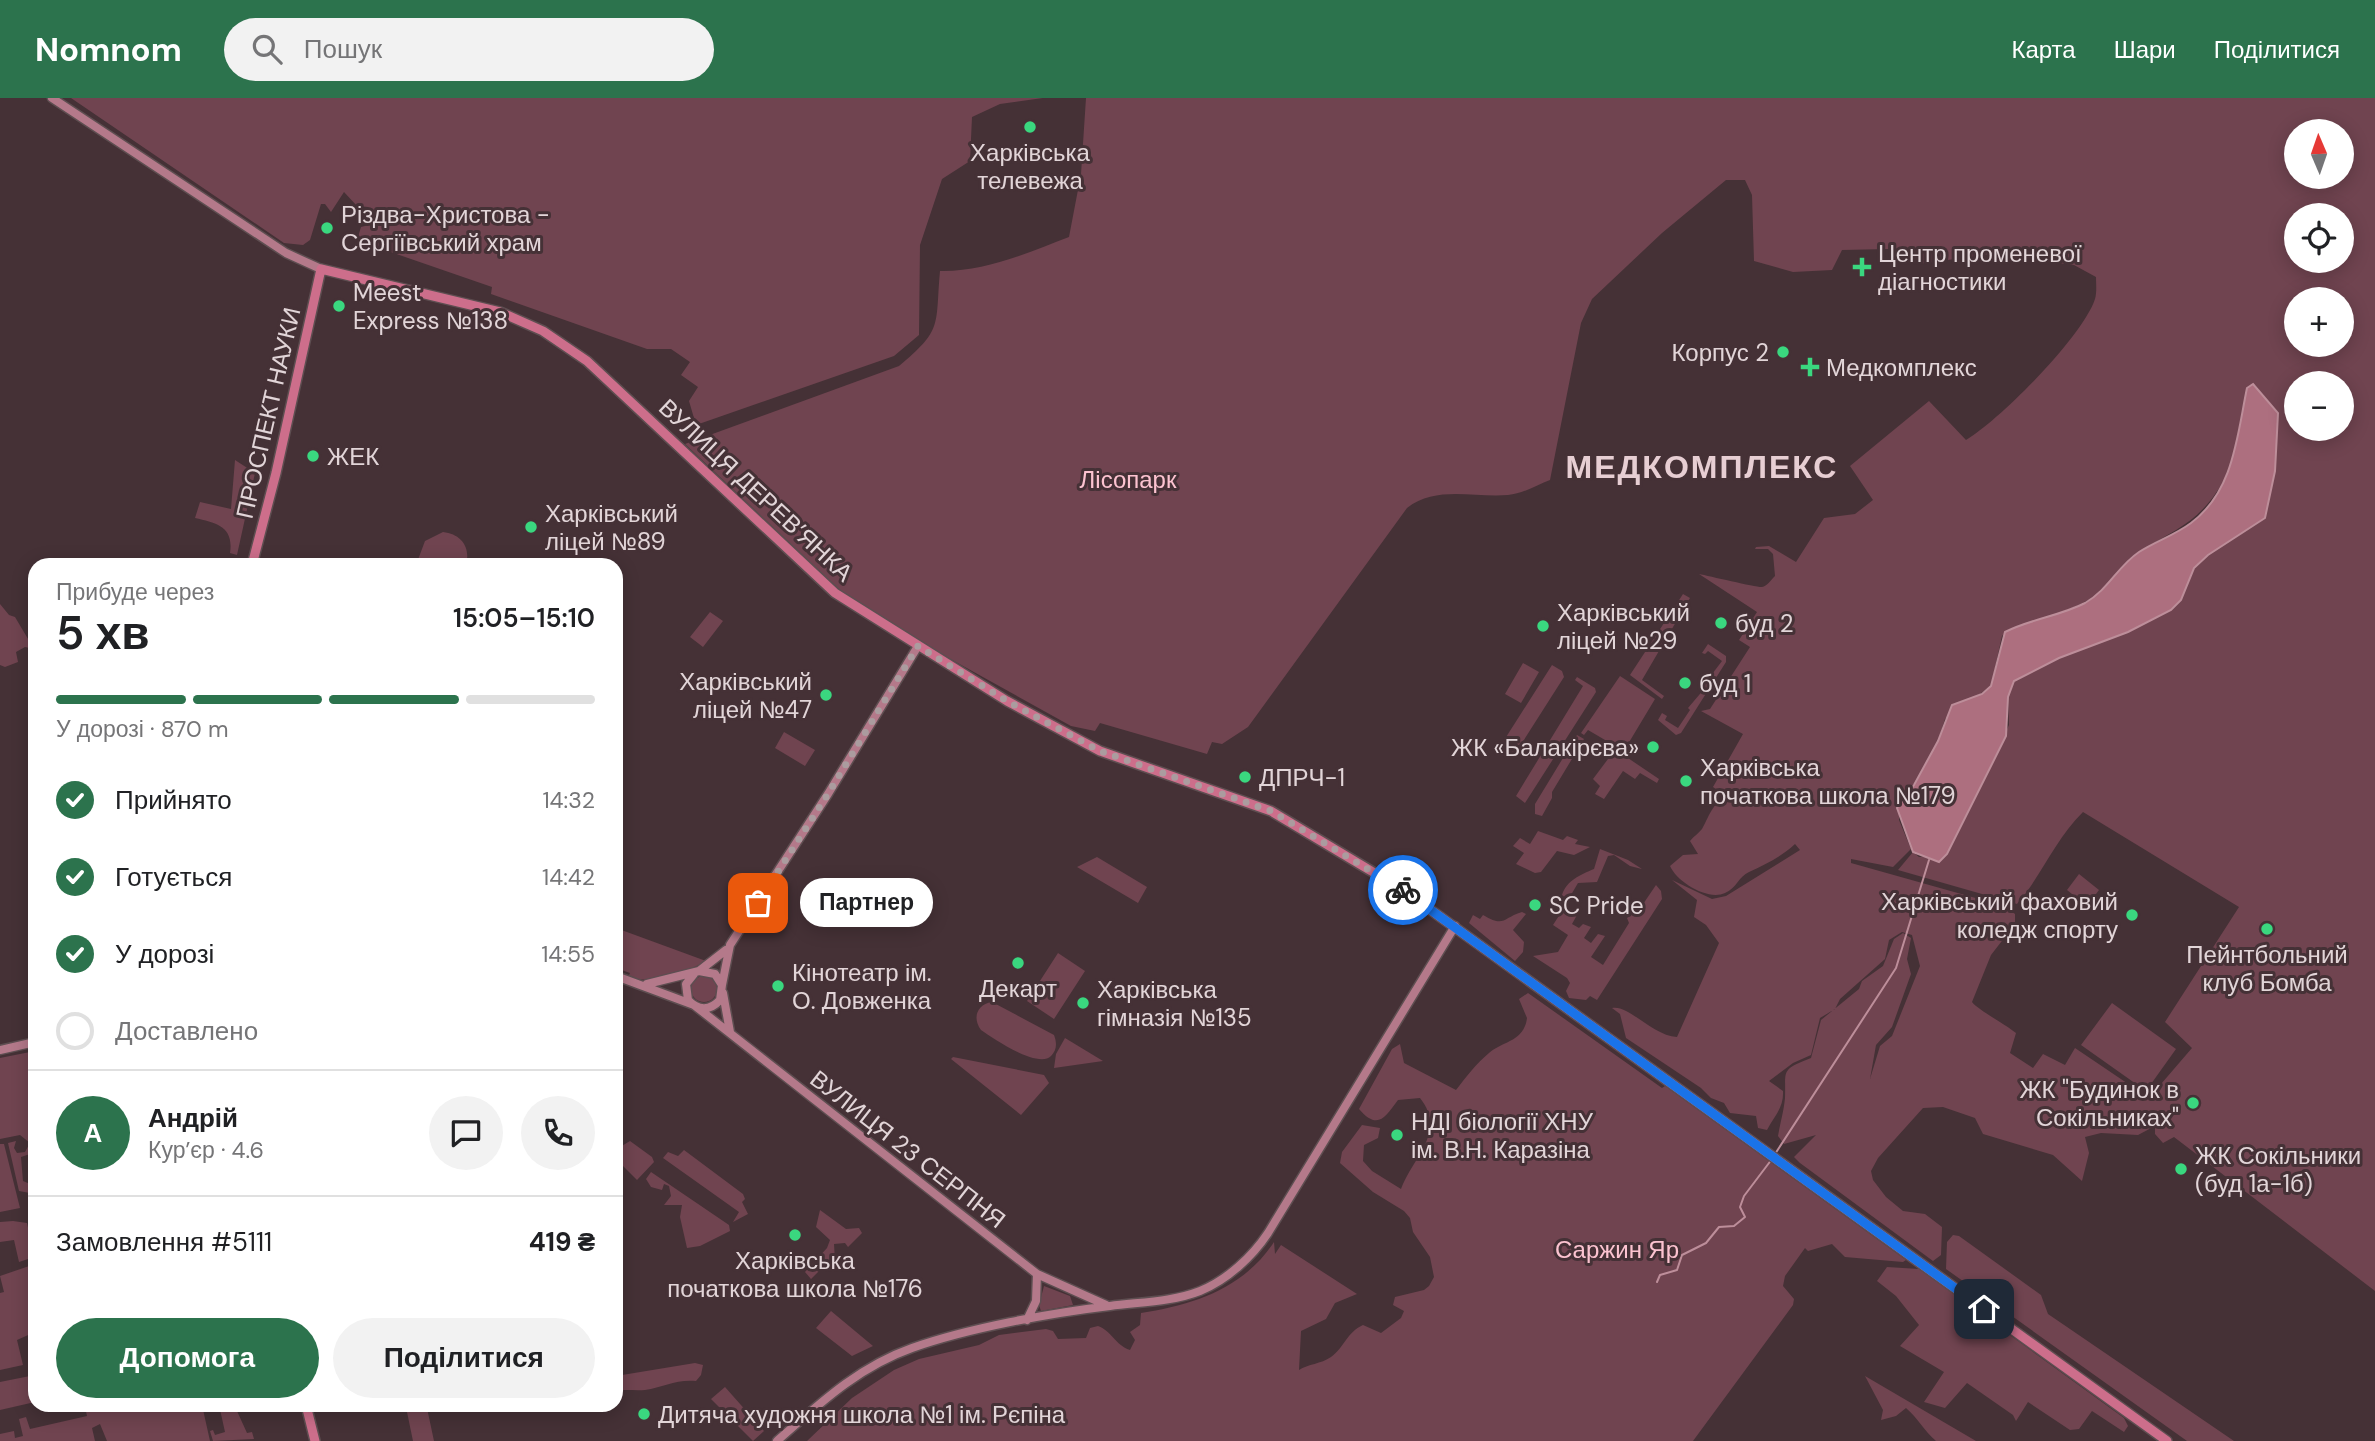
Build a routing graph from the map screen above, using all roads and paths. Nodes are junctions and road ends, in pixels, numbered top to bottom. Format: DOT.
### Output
graph roads {
  1 [pos="52,98"];
  2 [pos="321,269"];
  3 [pos="254,558"];
  4 [pos="918,646"];
  5 [pos="1455,926"];
  6 [pos="730,945"];
  7 [pos="696,973"];
  8 [pos="623,978"];
  9 [pos="643,985"];
  10 [pos="722,989"];
  11 [pos="694,1006"];
  12 [pos="732,1034"];
  13 [pos="28,1044"];
  14 [pos="0,1050"];
  15 [pos="1037,1274"];
  16 [pos="1109,1306"];
  17 [pos="1027,1320"];
  18 [pos="308,1412"];
  19 [pos="315,1441"];
  20 [pos="777,1441"];
  21 [pos="2167,1441"];
  1 -- 2 [label="street"];
  2 -- 3 [label="main road, ПРОСПЕКТ НАУКИ"];
  2 -- 4 [label="main road, ВУЛИЦЯ ДЕРЕВ’ЯНКА"];
  4 -- 5 [label="main road, ВУЛИЦЯ ДЕРЕВ’ЯНКА"];
  4 -- 6 [label="street"];
  5 -- 16 [label="street"];
  5 -- 21 [label="main road, ВУЛИЦЯ ДЕРЕВ’ЯНКА"];
  6 -- 7 [label="street"];
  6 -- 10 [label="street"];
  7 -- 9 [label="street"];
  7 -- 10 [label="street"];
  7 -- 11 [label="street"];
  8 -- 9 [label="street, ВУЛИЦЯ 23 СЕРПНЯ"];
  9 -- 11 [label="street, ВУЛИЦЯ 23 СЕРПНЯ"];
  10 -- 11 [label="street"];
  10 -- 12 [label="street"];
  11 -- 12 [label="street, ВУЛИЦЯ 23 СЕРПНЯ"];
  12 -- 15 [label="street, ВУЛИЦЯ 23 СЕРПНЯ"];
  13 -- 14 [label="street"];
  15 -- 16 [label="street, ВУЛИЦЯ 23 СЕРПНЯ"];
  15 -- 17 [label="street"];
  16 -- 17 [label="street"];
  17 -- 20 [label="street"];
  18 -- 19 [label="main road"];
}
